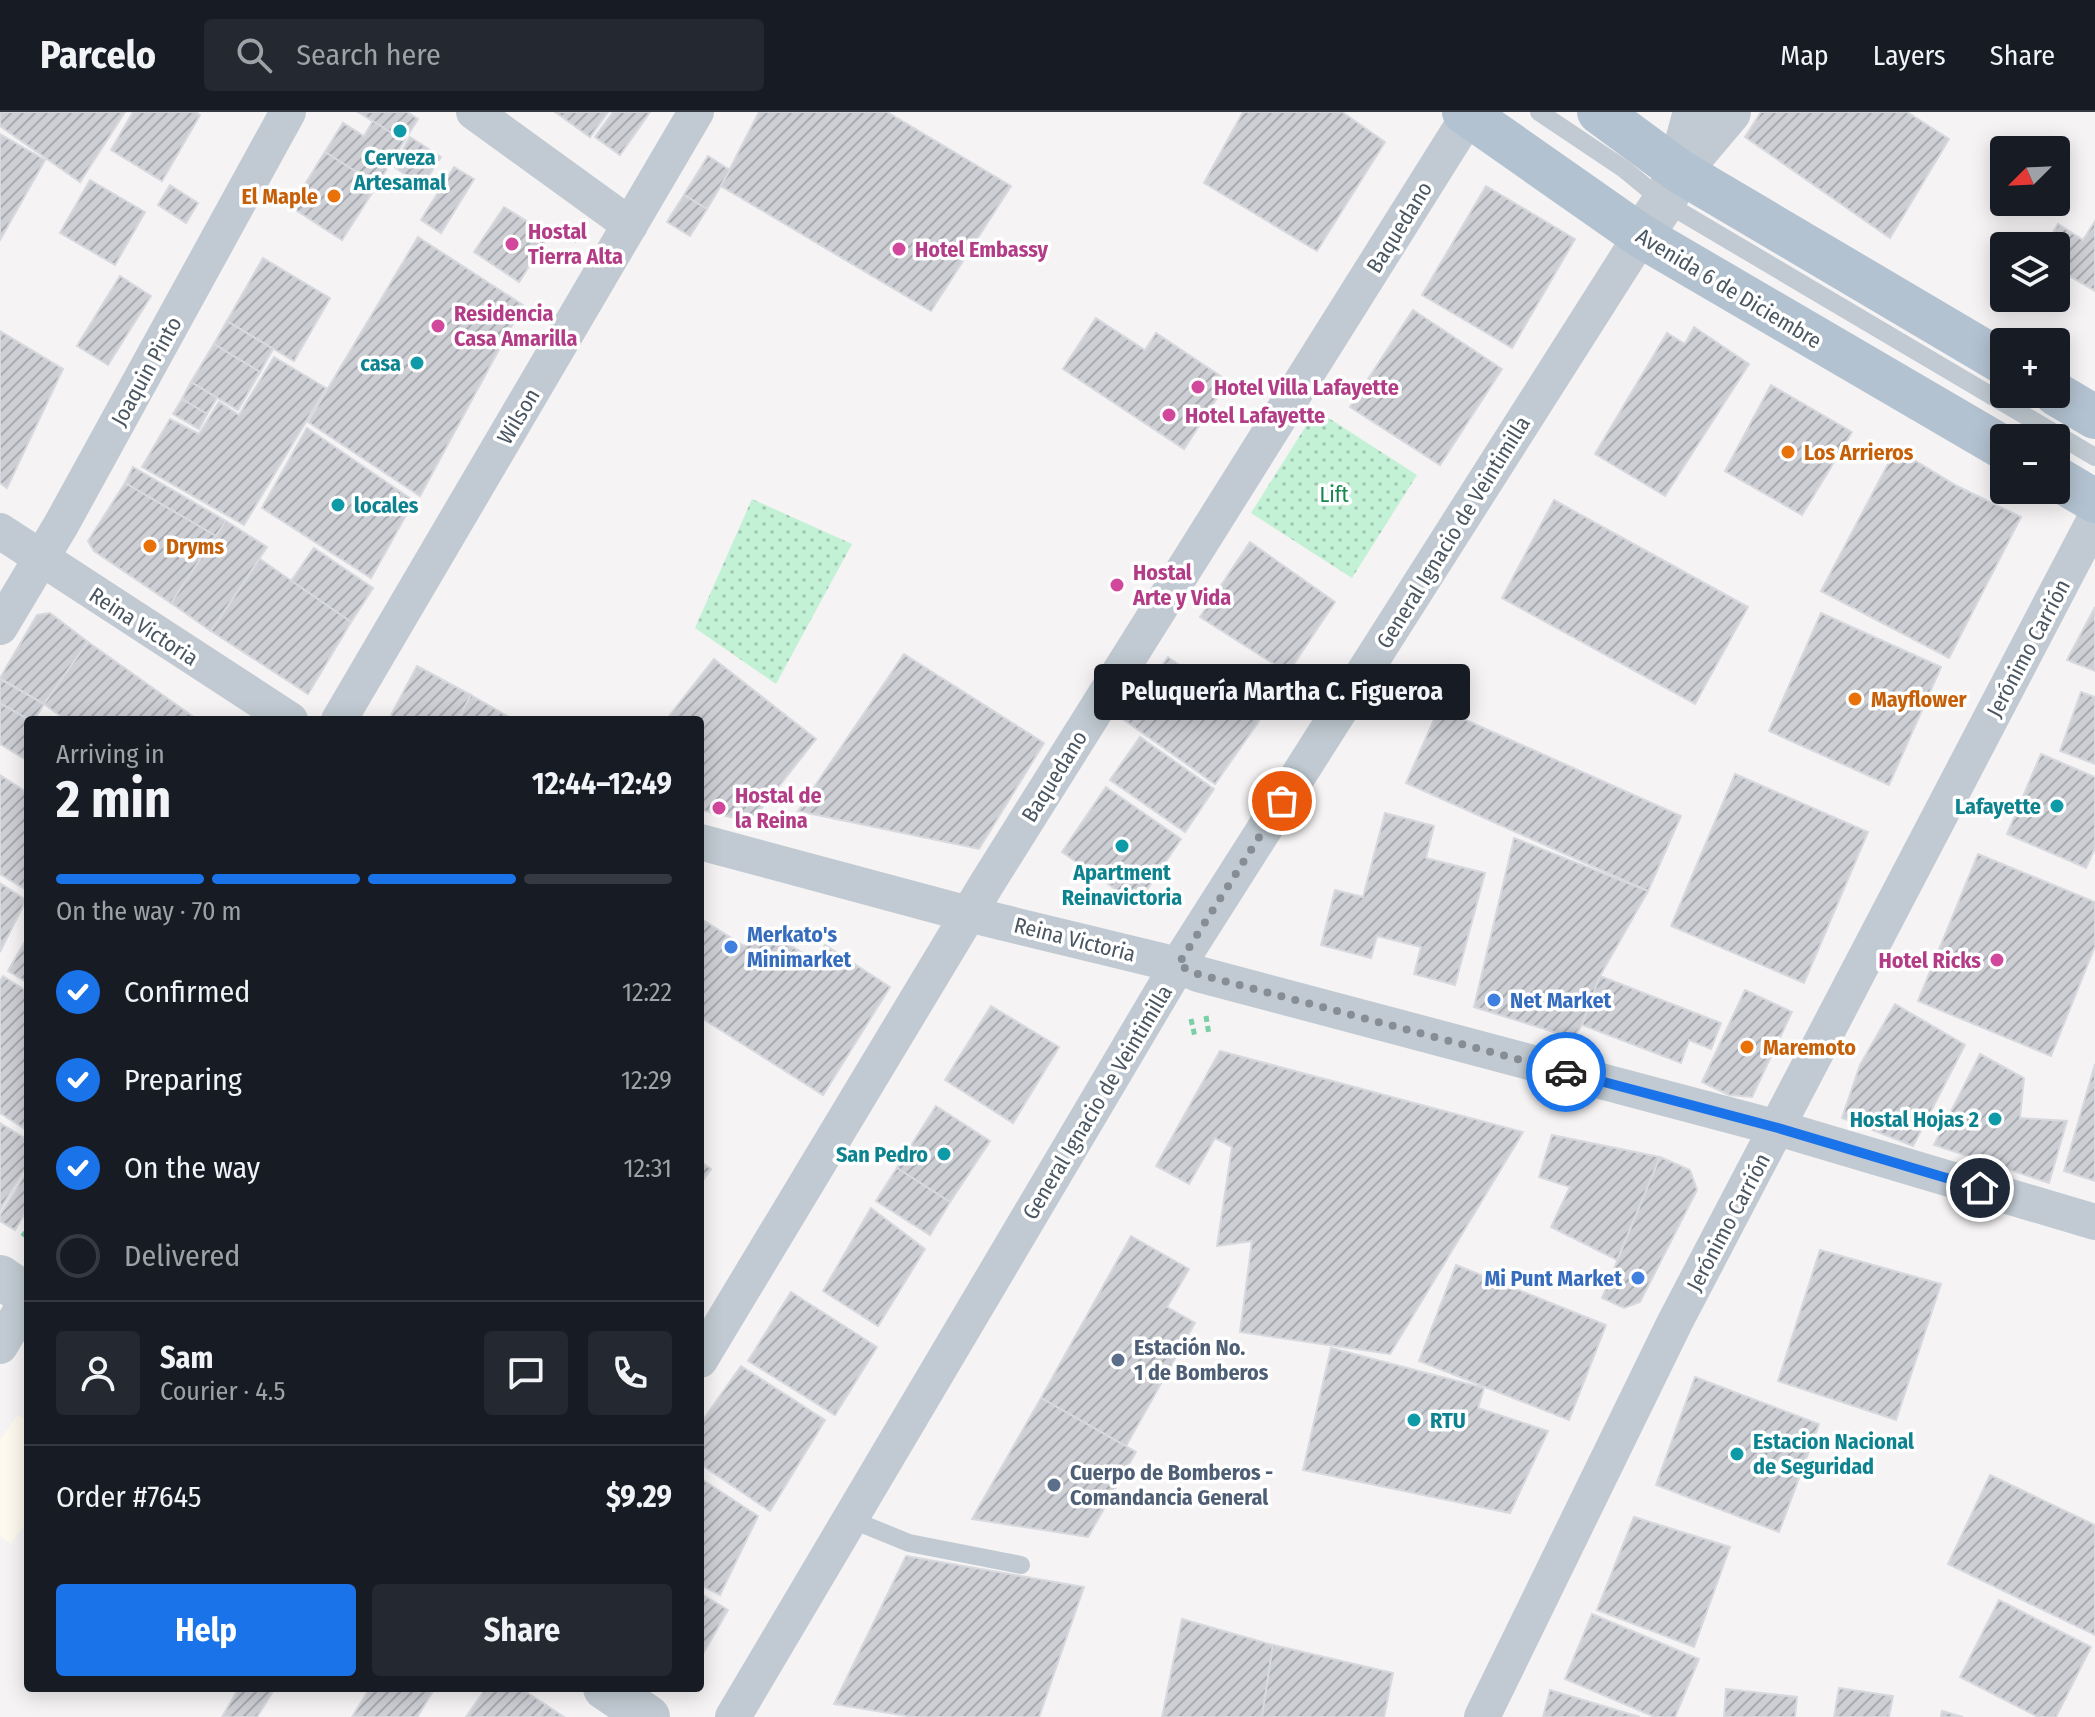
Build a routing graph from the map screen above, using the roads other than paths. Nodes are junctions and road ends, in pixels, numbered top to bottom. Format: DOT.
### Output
graph roads {
  1 [pos="288,112"];
  2 [pos="474,112"];
  3 [pos="696,112"];
  4 [pos="1539,112"];
  5 [pos="1599,112"];
  6 [pos="1695,112"];
  7 [pos="1729,112"];
  8 [pos="1466,114"];
  9 [pos="1661,203"];
  10 [pos="630,225"];
  11 [pos="1990,356"];
  12 [pos="2070,402"];
  13 [pos="2095,417"];
  14 [pos="1990,438"];
  15 [pos="2095,457"];
  16 [pos="2070,486"];
  17 [pos="2095,501"];
  18 [pos="2095,519"];
  19 [pos="0,531"];
  20 [pos="40,558"];
  21 [pos="0,627"];
  22 [pos="284,716"];
  23 [pos="341,716"];
  24 [pos="704,843"];
  25 [pos="968,914"];
  26 [pos="1178,965"];
  27 [pos="1778,1128"];
  28 [pos="2095,1222"];
  29 [pos="0,1277"];
  30 [pos="24,1294"];
  31 [pos="24,1304"];
  32 [pos="0,1346"];
  33 [pos="704,1350"];
  34 [pos="850,1519"];
  35 [pos="1021,1565"];
  36 [pos="611,1692"];
  37 [pos="648,1717"];
  38 [pos="733,1717"];
  39 [pos="1482,1717"];
  1 -- 20 [label="street, Joaquin Pinto"];
  2 -- 10 [label="street"];
  3 -- 10 [label="street, Wilson"];
  4 -- 9 [label="lane"];
  5 -- 9 [label="main road, Avenida 6 de Diciembre"];
  6 -- 9 [label="street, General Ignacio de Veintimilla"];
  7 -- 9 [label="street, General Ignacio de Veintimilla"];
  8 -- 9 [label="main road, Avenida 6 de Diciembre"];
  8 -- 25 [label="street, Baquedano"];
  9 -- 11 [label="main road, Avenida 6 de Diciembre"];
  9 -- 14 [label="main road, Avenida 6 de Diciembre"];
  9 -- 15 [label="lane"];
  9 -- 26 [label="street, General Ignacio de Veintimilla"];
  10 -- 23 [label="street, Wilson"];
  12 -- 13 [label="main road"];
  16 -- 17 [label="main road"];
  18 -- 27 [label="street, Jerónimo Carrión"];
  19 -- 20 [label="street, Reina Victoria"];
  20 -- 21 [label="street, Joaquin Pinto"];
  20 -- 22 [label="street, Reina Victoria"];
  24 -- 25 [label="street, Reina Victoria"];
  25 -- 26 [label="street, Reina Victoria"];
  25 -- 33 [label="street, Baquedano"];
  26 -- 27 [label="street, Reina Victoria"];
  26 -- 34 [label="street, General Ignacio de Veintimilla"];
  27 -- 28 [label="street, Reina Victoria"];
  27 -- 39 [label="street, Jerónimo Carrión"];
  29 -- 30 [label="street"];
  31 -- 32 [label="street"];
  34 -- 35 [label="lane"];
  34 -- 38 [label="street, General Ignacio de Veintimilla"];
  36 -- 37 [label="street"];
}
